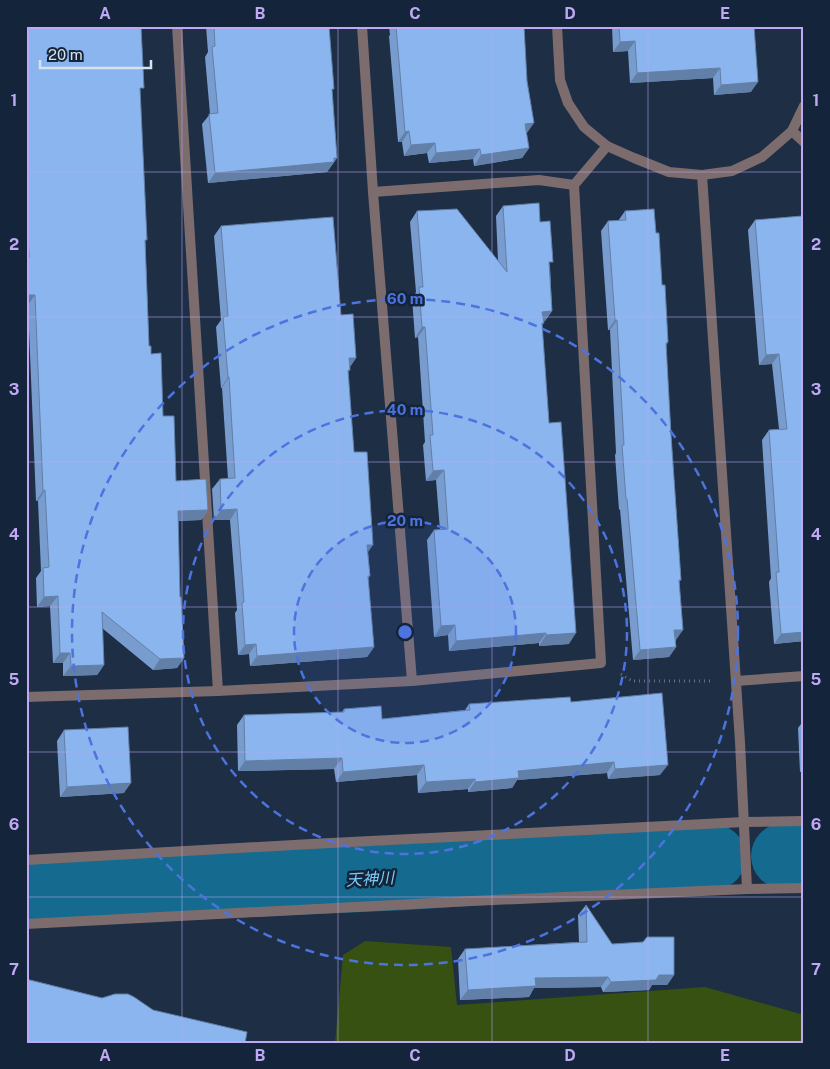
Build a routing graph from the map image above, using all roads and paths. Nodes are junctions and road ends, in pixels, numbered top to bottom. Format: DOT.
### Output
graph roads {
  1 [pos="177,26"];
  2 [pos="362,26"];
  3 [pos="558,26"];
  4 [pos="804,106"];
  5 [pos="792,131"];
  6 [pos="804,142"];
  7 [pos="607,146"];
  8 [pos="702,175"];
  9 [pos="574,185"];
  10 [pos="373,192"];
  11 [pos="601,663"];
  12 [pos="804,676"];
  13 [pos="412,680"];
  14 [pos="736,680"];
  15 [pos="218,691"];
  16 [pos="26,696"];
  17 [pos="804,821"];
  18 [pos="744,822"];
  19 [pos="26,860"];
  20 [pos="804,888"];
  21 [pos="747,889"];
  22 [pos="26,924"];
  1 -- 15 [label="street"];
  2 -- 10 [label="street"];
  3 -- 7 [label="street"];
  4 -- 5 [label="street"];
  5 -- 6 [label="street"];
  5 -- 8 [label="street"];
  7 -- 8 [label="street"];
  7 -- 9 [label="street"];
  8 -- 14 [label="street"];
  9 -- 10 [label="street"];
  9 -- 11 [label="street"];
  10 -- 13 [label="street"];
  11 -- 13 [label="street"];
  11 -- 14 [label="path"];
  12 -- 14 [label="street"];
  13 -- 15 [label="street"];
  14 -- 18 [label="street"];
  15 -- 16 [label="street"];
  17 -- 18 [label="street"];
  18 -- 19 [label="street"];
  18 -- 21 [label="street"];
  20 -- 21 [label="street"];
  21 -- 22 [label="street"];
}
